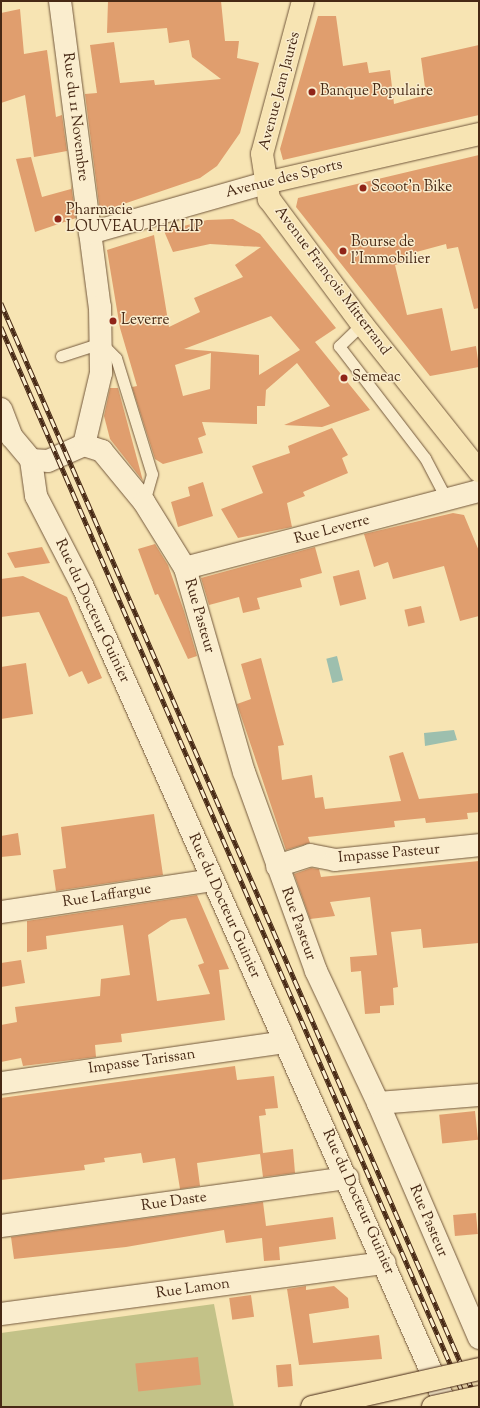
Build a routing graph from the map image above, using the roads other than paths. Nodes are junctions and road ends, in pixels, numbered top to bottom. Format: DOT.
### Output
graph roads {
  1 [pos="60,1"];
  2 [pos="303,1"];
  3 [pos="479,134"];
  4 [pos="265,182"];
  5 [pos="90,233"];
  6 [pos="362,324"];
  7 [pos="101,343"];
  8 [pos="62,356"];
  9 [pos="1,409"];
  10 [pos="80,447"];
  11 [pos="31,460"];
  12 [pos="479,471"];
  13 [pos="479,491"];
  14 [pos="447,500"];
  15 [pos="144,502"];
  16 [pos="185,568"];
  17 [pos="479,845"];
  18 [pos="277,866"];
  19 [pos="213,880"];
  20 [pos="1,912"];
  21 [pos="284,1042"];
  22 [pos="1,1083"];
  23 [pos="479,1094"];
  24 [pos="378,1103"];
  25 [pos="348,1178"];
  26 [pos="1,1226"];
  27 [pos="385,1263"];
  28 [pos="1,1314"];
  29 [pos="479,1338"];
  30 [pos="479,1369"];
  31 [pos="479,1397"];
  32 [pos="312,1407"];
  33 [pos="433,1407"];
  34 [pos="447,1407"];
  1 -- 5 [label="street, Rue du 11 Novembre"];
  2 -- 4 [label="main road, Avenue Jean Jaurès"];
  3 -- 4 [label="main road, Avenue des Sports"];
  4 -- 5 [label="street, Avenue des Sports"];
  4 -- 6 [label="main road, Avenue François Mitterrand"];
  5 -- 7 [label="street, Rue du 11 Novembre"];
  6 -- 12 [label="main road, Avenue François Mitterrand"];
  6 -- 14 [label="lane"];
  7 -- 8 [label="lane"];
  7 -- 10 [label="street, Rue du 11 Novembre"];
  7 -- 15 [label="lane"];
  9 -- 11 [label="street"];
  10 -- 11 [label="street"];
  10 -- 15 [label="street, Rue Pasteur"];
  11 -- 19 [label="street, Rue du Docteur Guinier"];
  13 -- 14 [label="street, Rue Leverre"];
  14 -- 16 [label="street, Rue Leverre"];
  15 -- 16 [label="street, Rue Pasteur"];
  16 -- 18 [label="street, Rue Pasteur"];
  17 -- 18 [label="street, Impasse Pasteur"];
  18 -- 24 [label="street, Rue Pasteur"];
  19 -- 20 [label="street, Rue Laffargue"];
  19 -- 21 [label="street, Rue du Docteur Guinier"];
  21 -- 22 [label="street, Impasse Tarissan"];
  21 -- 25 [label="street, Rue du Docteur Guinier"];
  23 -- 24 [label="street"];
  24 -- 29 [label="street, Rue Pasteur"];
  25 -- 26 [label="street, Rue Daste"];
  25 -- 27 [label="street, Rue du Docteur Guinier"];
  27 -- 28 [label="street, Rue Lamon"];
  27 -- 34 [label="street, Rue du Docteur Guinier"];
  30 -- 32 [label="main road, bridge"];
  31 -- 33 [label="main road, bridge"];
}
